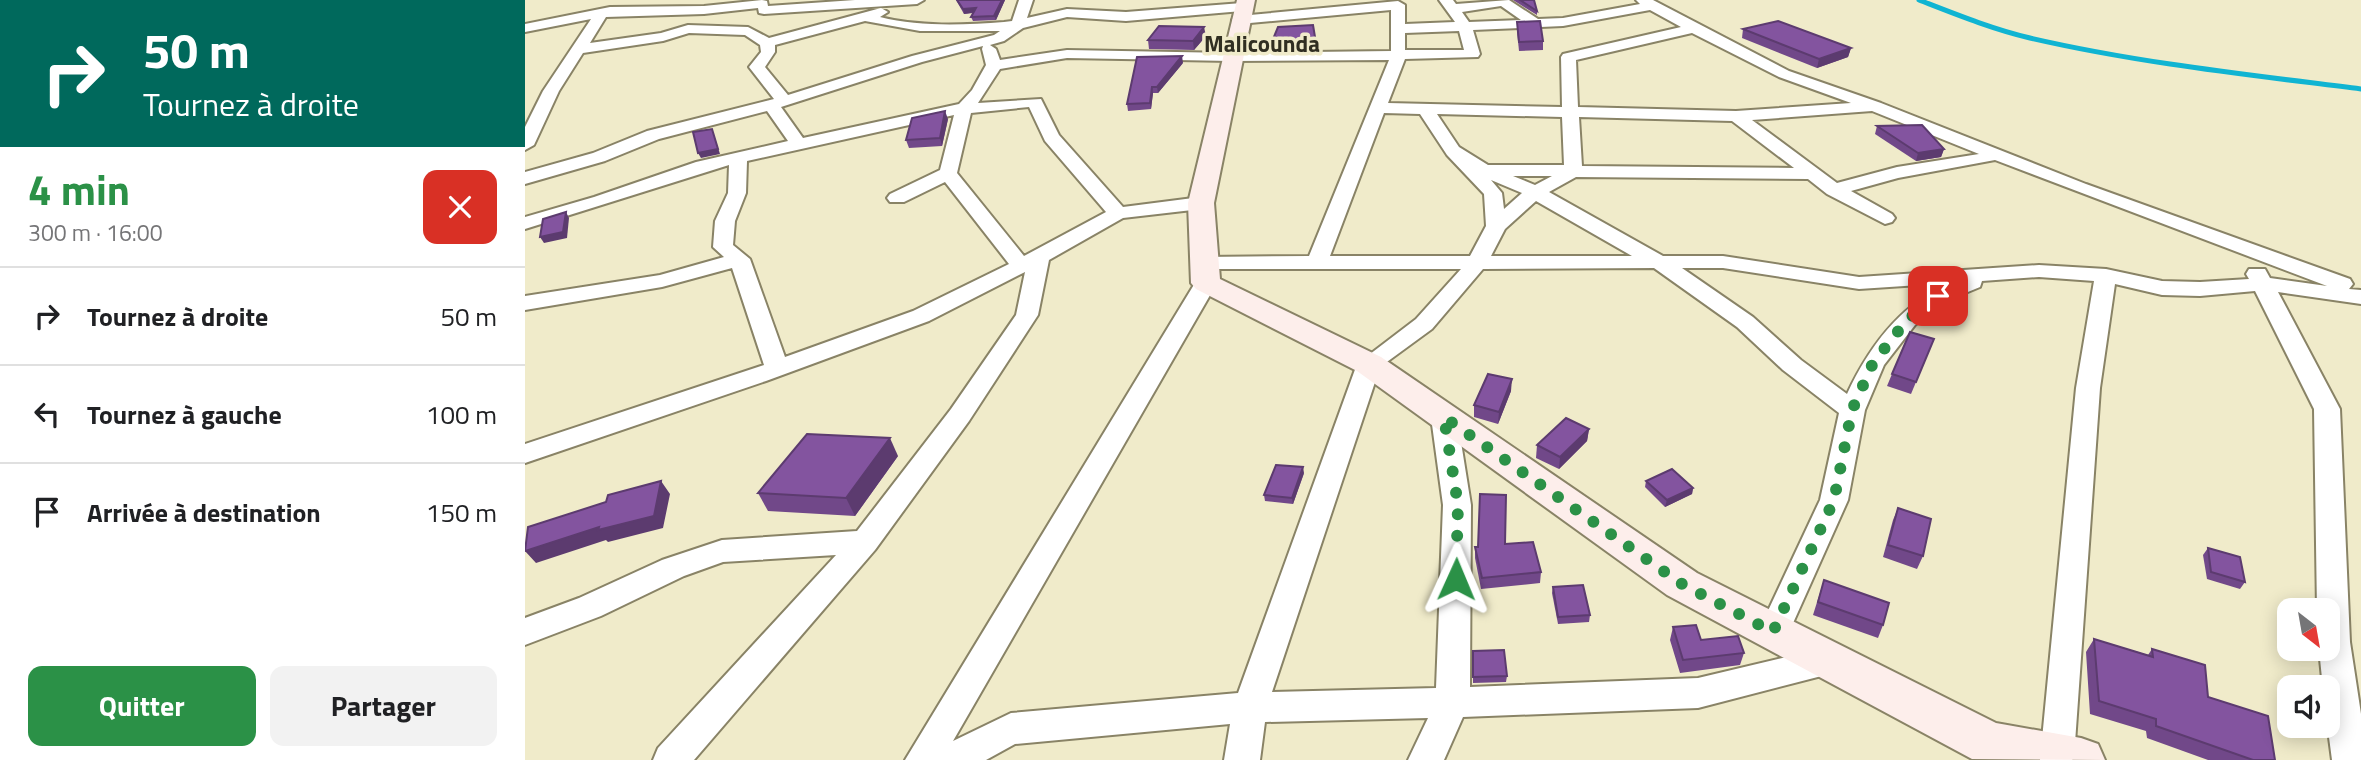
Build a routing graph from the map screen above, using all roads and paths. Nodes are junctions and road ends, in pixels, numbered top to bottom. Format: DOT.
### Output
graph roads {
  1 [pos="651,0"];
  2 [pos="917,0"];
  3 [pos="1026,0"];
  4 [pos="1143,0"];
  5 [pos="901,2"];
  6 [pos="1649,3"];
  7 [pos="1449,4"];
  8 [pos="763,5"];
  9 [pos="1242,9"];
  10 [pos="704,10"];
  11 [pos="602,13"];
  12 [pos="1144,16"];
  13 [pos="867,17"];
  14 [pos="1585,18"];
  15 [pos="1535,23"];
  16 [pos="1018,25"];
  17 [pos="1465,26"];
  18 [pos="525,28"];
  19 [pos="1695,28"];
  20 [pos="688,29"];
  21 [pos="1398,29"];
  22 [pos="748,31"];
  23 [pos="986,41"];
  24 [pos="767,43"];
  25 [pos="1631,43"];
  26 [pos="1126,44"];
  27 [pos="580,49"];
  28 [pos="1231,57"];
  29 [pos="1398,57"];
  30 [pos="994,65"];
  31 [pos="777,103"];
  32 [pos="1875,106"];
  33 [pos="1378,108"];
  34 [pos="964,109"];
  35 [pos="1425,109"];
  36 [pos="1569,112"];
  37 [pos="1736,116"];
  38 [pos="799,144"];
  39 [pos="525,145"];
  40 [pos="1994,155"];
  41 [pos="737,158"];
  42 [pos="1469,164"];
  43 [pos="1573,169"];
  44 [pos="948,173"];
  45 [pos="1812,174"];
  46 [pos="525,178"];
  47 [pos="1835,190"];
  48 [pos="1535,192"];
  49 [pos="897,198"];
  50 [pos="1201,203"];
  51 [pos="1118,213"];
  52 [pos="1885,218"];
  53 [pos="525,223"];
  54 [pos="1496,226"];
  55 [pos="2241,246"];
  56 [pos="740,259"];
  57 [pos="1030,262"];
  58 [pos="1478,262"];
  59 [pos="1317,263"];
  60 [pos="1660,263"];
  61 [pos="1205,273"];
  62 [pos="1994,274"];
  63 [pos="2106,275"];
  64 [pos="2263,284"];
  65 [pos="2361,294"];
  66 [pos="525,303"];
  67 [pos="1369,363"];
  68 [pos="777,368"];
  69 [pos="1852,410"];
  70 [pos="1444,417"];
  71 [pos="525,454"];
  72 [pos="865,542"];
  73 [pos="525,632"];
  74 [pos="1773,632"];
  75 [pos="1829,661"];
  76 [pos="1453,702"];
  77 [pos="1250,707"];
  78 [pos="2069,759"];
  79 [pos="671,760"];
  80 [pos="923,760"];
  81 [pos="951,760"];
  82 [pos="1242,760"];
  83 [pos="1426,760"];
  84 [pos="2350,760"];
  1 -- 11 [label="street"];
  2 -- 5 [label="street"];
  3 -- 16 [label="street"];
  4 -- 12 [label="street"];
  5 -- 8 [label="street"];
  5 -- 13 [label="street"];
  6 -- 14 [label="street"];
  6 -- 19 [label="street"];
  7 -- 15 [label="street"];
  7 -- 17 [label="street"];
  8 -- 10 [label="street"];
  8 -- 22 [label="street"];
  9 -- 12 [label="street"];
  9 -- 21 [label="street"];
  9 -- 28 [label="main road"];
  10 -- 11 [label="street"];
  10 -- 20 [label="street"];
  11 -- 18 [label="street"];
  11 -- 27 [label="street"];
  12 -- 16 [label="street"];
  12 -- 26 [label="street"];
  13 -- 16 [label="street"];
  13 -- 24 [label="street"];
  14 -- 15 [label="street"];
  14 -- 25 [label="street"];
  15 -- 17 [label="street"];
  16 -- 23 [label="street"];
  17 -- 21 [label="street"];
  17 -- 29 [label="street"];
  19 -- 25 [label="street"];
  19 -- 32 [label="street"];
  20 -- 22 [label="street"];
  20 -- 27 [label="street"];
  21 -- 29 [label="street"];
  22 -- 24 [label="street"];
  23 -- 30 [label="street"];
  23 -- 31 [label="street"];
  24 -- 31 [label="street"];
  25 -- 36 [label="street"];
  26 -- 28 [label="street"];
  26 -- 30 [label="street"];
  27 -- 39 [label="street"];
  28 -- 29 [label="street"];
  28 -- 50 [label="main road"];
  29 -- 33 [label="street"];
  30 -- 34 [label="street"];
  31 -- 38 [label="street"];
  31 -- 46 [label="street"];
  32 -- 37 [label="street"];
  32 -- 40 [label="street"];
  33 -- 35 [label="street"];
  33 -- 59 [label="street"];
  34 -- 38 [label="street"];
  34 -- 44 [label="street"];
  34 -- 51 [label="street"];
  35 -- 36 [label="street"];
  35 -- 42 [label="street"];
  36 -- 37 [label="street"];
  36 -- 43 [label="street"];
  37 -- 45 [label="street"];
  38 -- 41 [label="street"];
  40 -- 47 [label="street"];
  40 -- 55 [label="street"];
  41 -- 53 [label="street"];
  41 -- 56 [label="street"];
  42 -- 43 [label="street"];
  42 -- 48 [label="street"];
  42 -- 54 [label="street"];
  43 -- 45 [label="street"];
  43 -- 48 [label="street"];
  44 -- 49 [label="street"];
  44 -- 57 [label="street"];
  45 -- 47 [label="street"];
  47 -- 52 [label="street"];
  48 -- 54 [label="street"];
  48 -- 60 [label="street"];
  50 -- 51 [label="street"];
  50 -- 61 [label="main road"];
  51 -- 57 [label="street"];
  54 -- 58 [label="street"];
  55 -- 64 [label="street"];
  55 -- 65 [label="street"];
  56 -- 66 [label="street"];
  56 -- 68 [label="street"];
  57 -- 68 [label="street"];
  57 -- 72 [label="street"];
  58 -- 59 [label="street"];
  58 -- 60 [label="street"];
  58 -- 67 [label="street"];
  59 -- 61 [label="street"];
  60 -- 62 [label="street"];
  60 -- 69 [label="street"];
  61 -- 67 [label="main road"];
  61 -- 80 [label="street"];
  62 -- 63 [label="street"];
  62 -- 69 [label="street"];
  63 -- 64 [label="street"];
  63 -- 78 [label="street"];
  64 -- 65 [label="street"];
  64 -- 84 [label="street"];
  67 -- 70 [label="main road"];
  67 -- 77 [label="street"];
  68 -- 71 [label="street"];
  69 -- 74 [label="street"];
  70 -- 74 [label="main road"];
  70 -- 76 [label="street"];
  72 -- 73 [label="street"];
  72 -- 79 [label="street"];
  74 -- 75 [label="main road"];
  75 -- 76 [label="street"];
  75 -- 78 [label="main road"];
  76 -- 77 [label="street"];
  76 -- 83 [label="street"];
  77 -- 81 [label="street"];
  77 -- 82 [label="street"];
}
